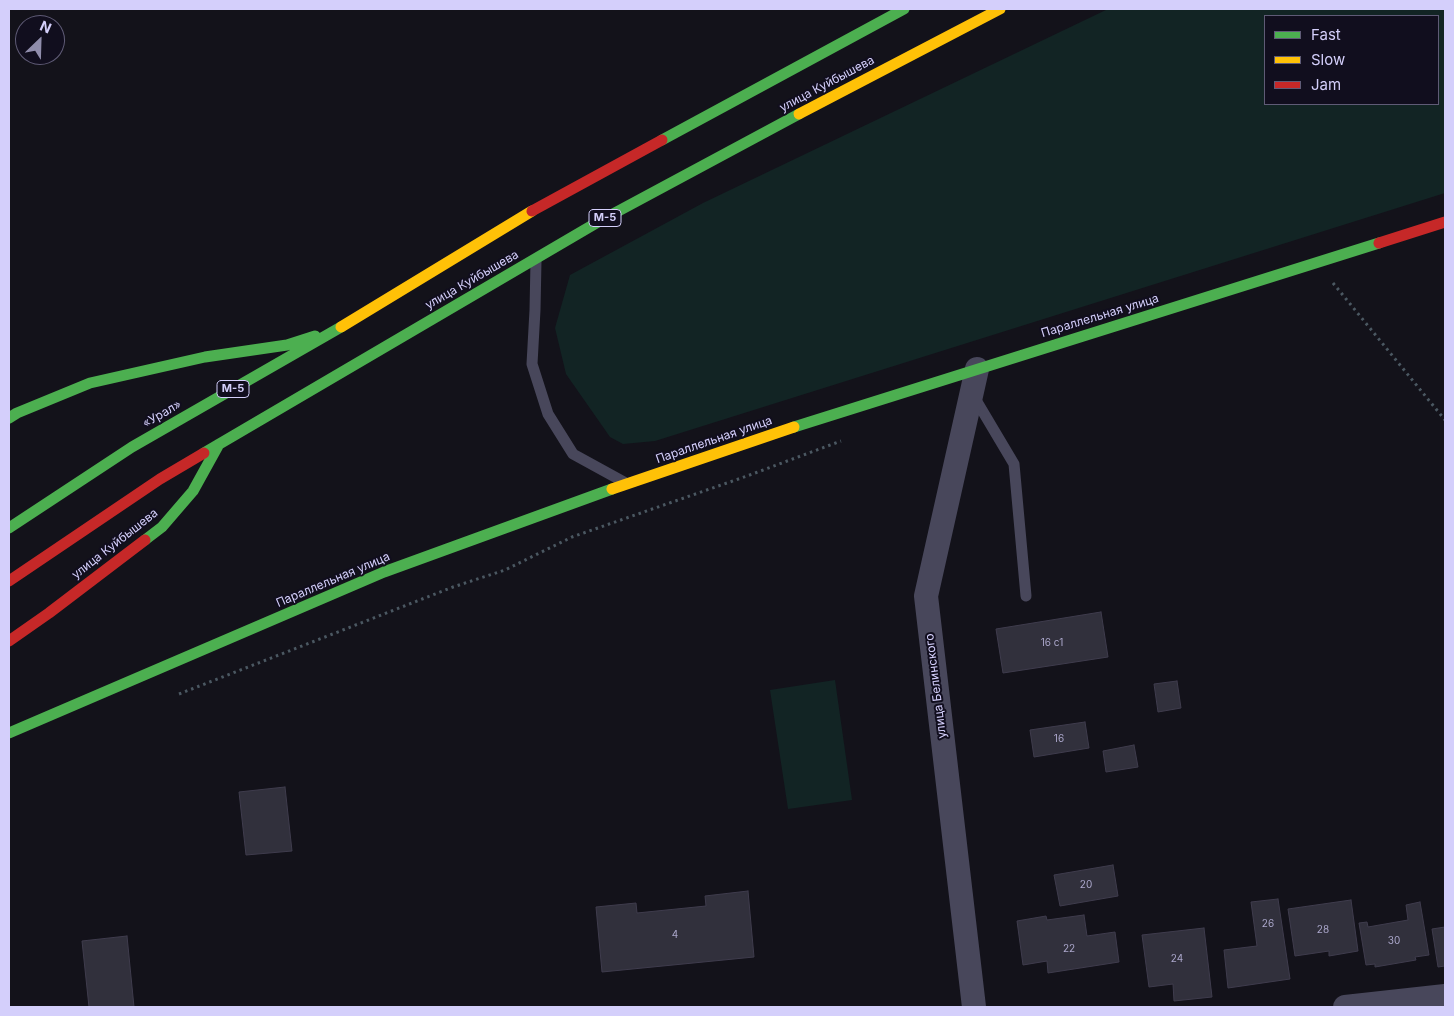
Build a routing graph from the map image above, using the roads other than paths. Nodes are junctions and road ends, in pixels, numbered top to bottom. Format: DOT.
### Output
graph roads {
  1 [pos="904,9"];
  2 [pos="1000,9"];
  3 [pos="1445,222"];
  4 [pos="536,259"];
  5 [pos="334,331"];
  6 [pos="977,369"];
  7 [pos="972,392"];
  8 [pos="9,418"];
  9 [pos="219,444"];
  10 [pos="627,484"];
  11 [pos="9,528"];
  12 [pos="9,582"];
  13 [pos="1026,596"];
  14 [pos="9,641"];
  15 [pos="9,733"];
  16 [pos="1445,996"];
  17 [pos="974,1007"];
  18 [pos="1346,1007"];
  1 -- 5 [label="main road, М-5"];
  2 -- 4 [label="main road, улица Куйбышева / М-5"];
  3 -- 6 [label="main road, Параллельная улица"];
  4 -- 9 [label="main road, улица Куйбышева / М-5"];
  4 -- 10 [label="lane"];
  5 -- 8 [label="main road"];
  5 -- 11 [label="main road, «Урал» / М-5"];
  6 -- 7 [label="street, улица Белинского"];
  6 -- 10 [label="main road, Параллельная улица"];
  7 -- 13 [label="lane"];
  7 -- 17 [label="street, улица Белинского"];
  9 -- 12 [label="main road, М-5"];
  9 -- 14 [label="main road, улица Куйбышева"];
  10 -- 15 [label="main road, Параллельная улица"];
  16 -- 18 [label="street"];
}
